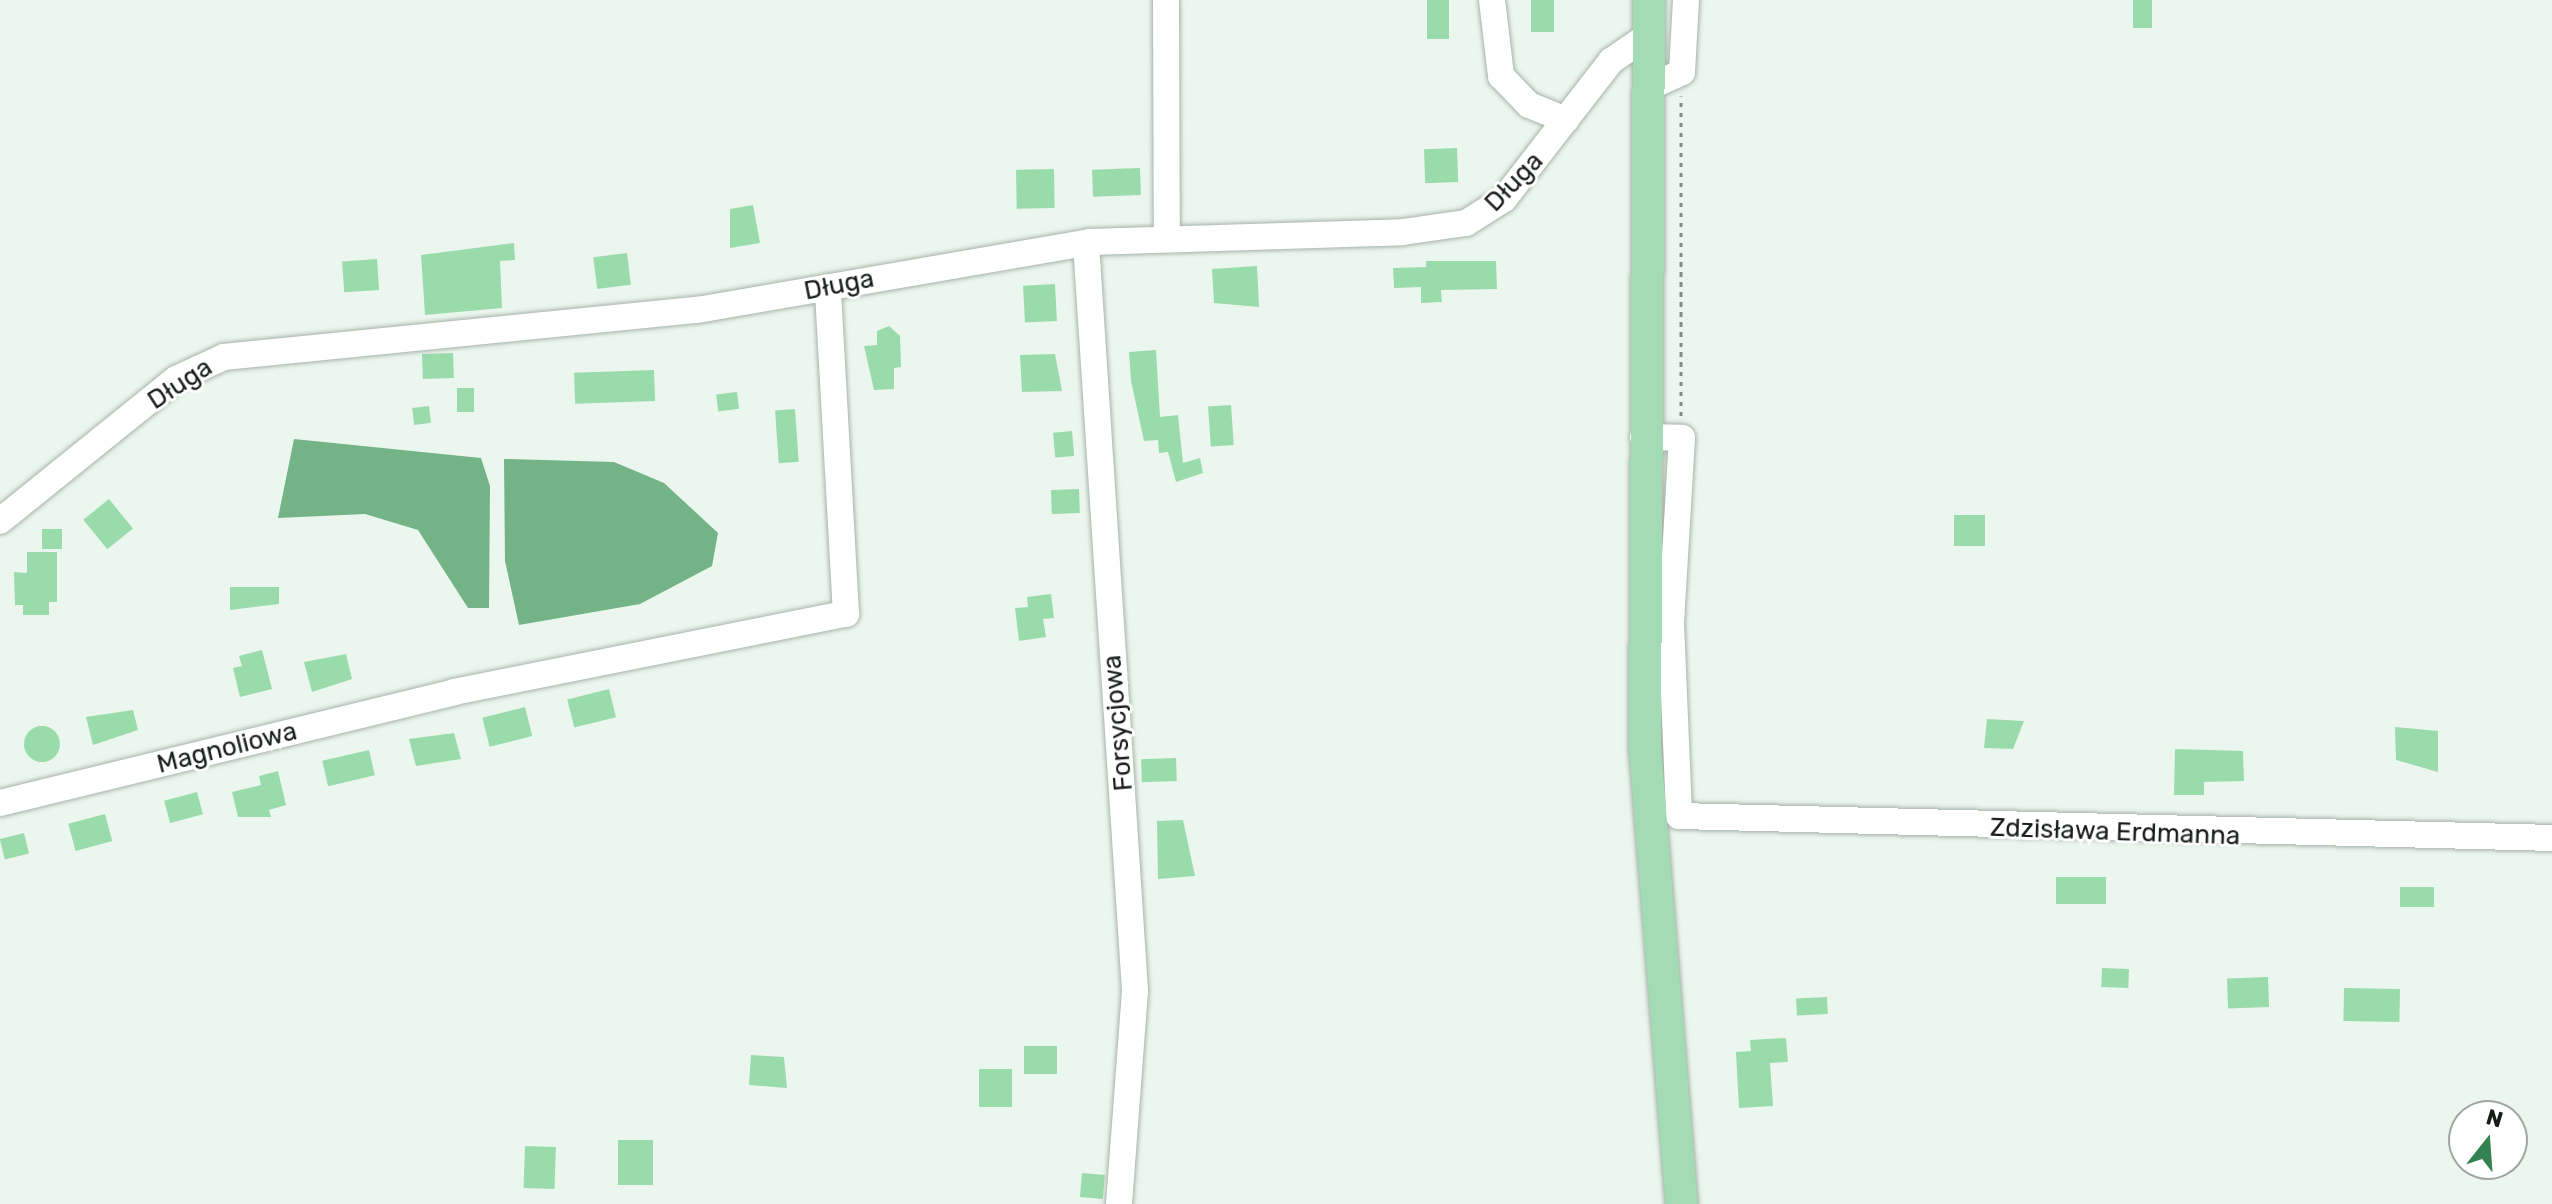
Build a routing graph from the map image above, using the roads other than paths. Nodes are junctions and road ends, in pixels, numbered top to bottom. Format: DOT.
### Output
graph roads {
  1 [pos="1166,0"];
  2 [pos="1492,0"];
  3 [pos="1649,0"];
  4 [pos="1686,0"];
  5 [pos="1649,35"];
  6 [pos="1649,87"];
  7 [pos="1566,120"];
  8 [pos="1167,238"];
  9 [pos="1086,243"];
  10 [pos="828,287"];
  11 [pos="1643,437"];
  12 [pos="0,521"];
  13 [pos="0,803"];
  14 [pos="2552,838"];
  15 [pos="1119,1204"];
  16 [pos="1682,1204"];
  1 -- 8 [label="street"];
  2 -- 7 [label="street"];
  3 -- 5 [label="main road"];
  4 -- 6 [label="street"];
  5 -- 6 [label="main road"];
  5 -- 7 [label="street, Długa"];
  6 -- 11 [label="main road"];
  7 -- 8 [label="street, Długa"];
  8 -- 9 [label="street, Długa"];
  9 -- 10 [label="street, Długa"];
  9 -- 15 [label="street, Forsycjowa"];
  10 -- 12 [label="street, Długa"];
  10 -- 13 [label="street, Magnoliowa"];
  11 -- 14 [label="street, Zdzisława Erdmanna"];
  11 -- 16 [label="main road"];
}
